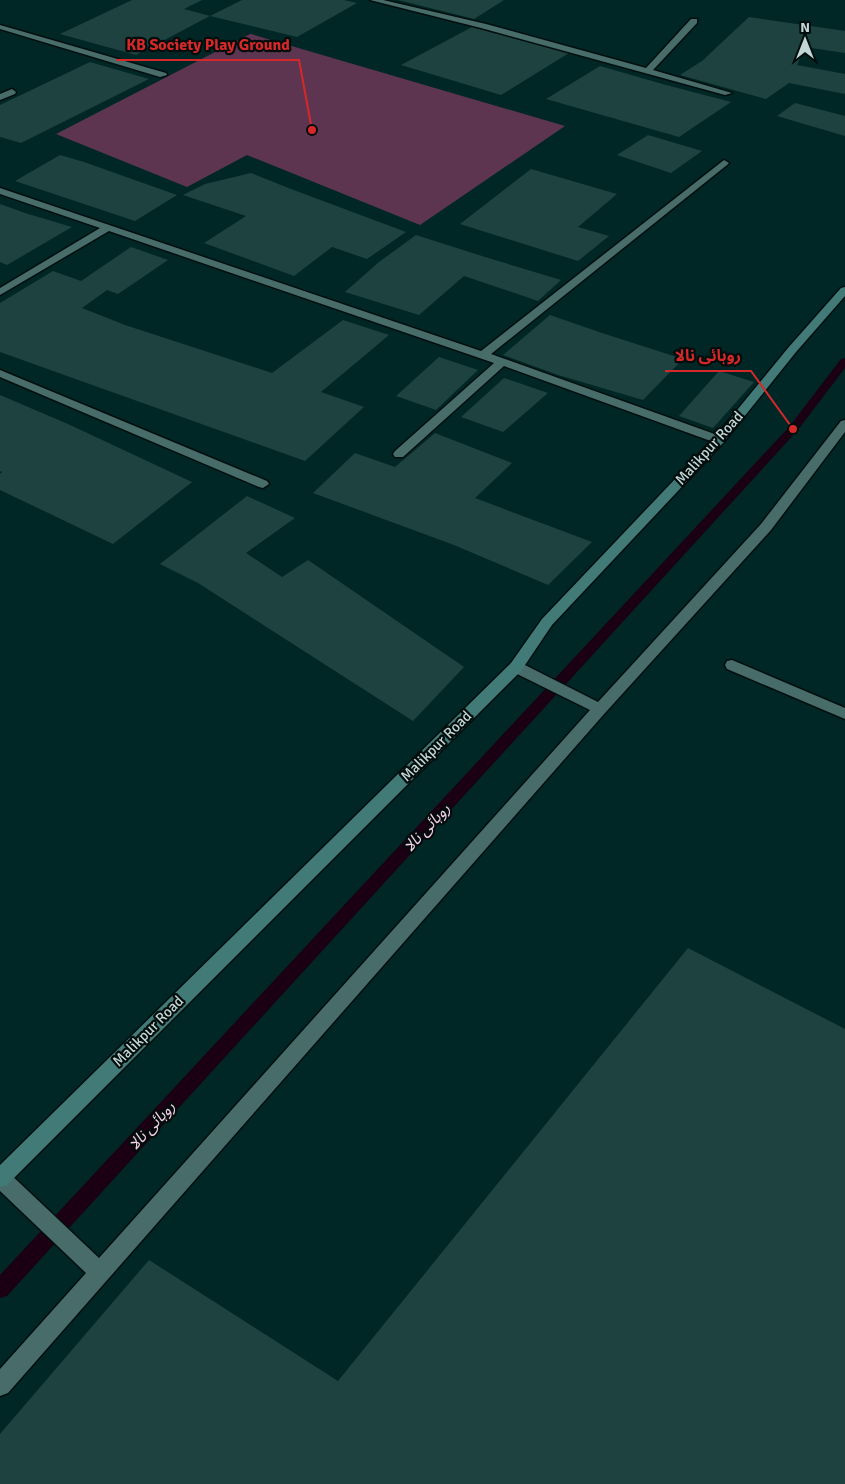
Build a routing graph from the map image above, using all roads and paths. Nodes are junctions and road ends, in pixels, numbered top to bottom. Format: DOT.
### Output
graph roads {
  1 [pos="374,0"];
  2 [pos="694,21"];
  3 [pos="0,27"];
  4 [pos="648,71"];
  5 [pos="163,75"];
  6 [pos="12,92"];
  7 [pos="728,93"];
  8 [pos="0,98"];
  9 [pos="724,163"];
  10 [pos="0,191"];
  11 [pos="108,228"];
  12 [pos="845,290"];
  13 [pos="0,292"];
  14 [pos="482,356"];
  15 [pos="502,362"];
  16 [pos="0,372"];
  17 [pos="845,424"];
  18 [pos="719,440"];
  19 [pos="400,454"];
  20 [pos="263,484"];
  21 [pos="732,665"];
  22 [pos="516,667"];
  23 [pos="593,706"];
  24 [pos="845,714"];
  25 [pos="0,1178"];
  26 [pos="99,1272"];
  27 [pos="0,1385"];
  1 -- 4 [label="street"];
  2 -- 4 [label="street"];
  3 -- 5 [label="street"];
  4 -- 7 [label="street"];
  6 -- 8 [label="street"];
  9 -- 14 [label="street"];
  10 -- 11 [label="street"];
  11 -- 13 [label="street"];
  11 -- 14 [label="street"];
  12 -- 18 [label="street, Malikpur Road"];
  14 -- 15 [label="street"];
  15 -- 18 [label="street"];
  15 -- 19 [label="street"];
  16 -- 20 [label="street"];
  17 -- 23 [label="street"];
  18 -- 22 [label="street, Malikpur Road"];
  21 -- 24 [label="street"];
  22 -- 23 [label="street"];
  22 -- 25 [label="street, Malikpur Road"];
  23 -- 26 [label="street"];
  25 -- 26 [label="street"];
  26 -- 27 [label="street"];
}
